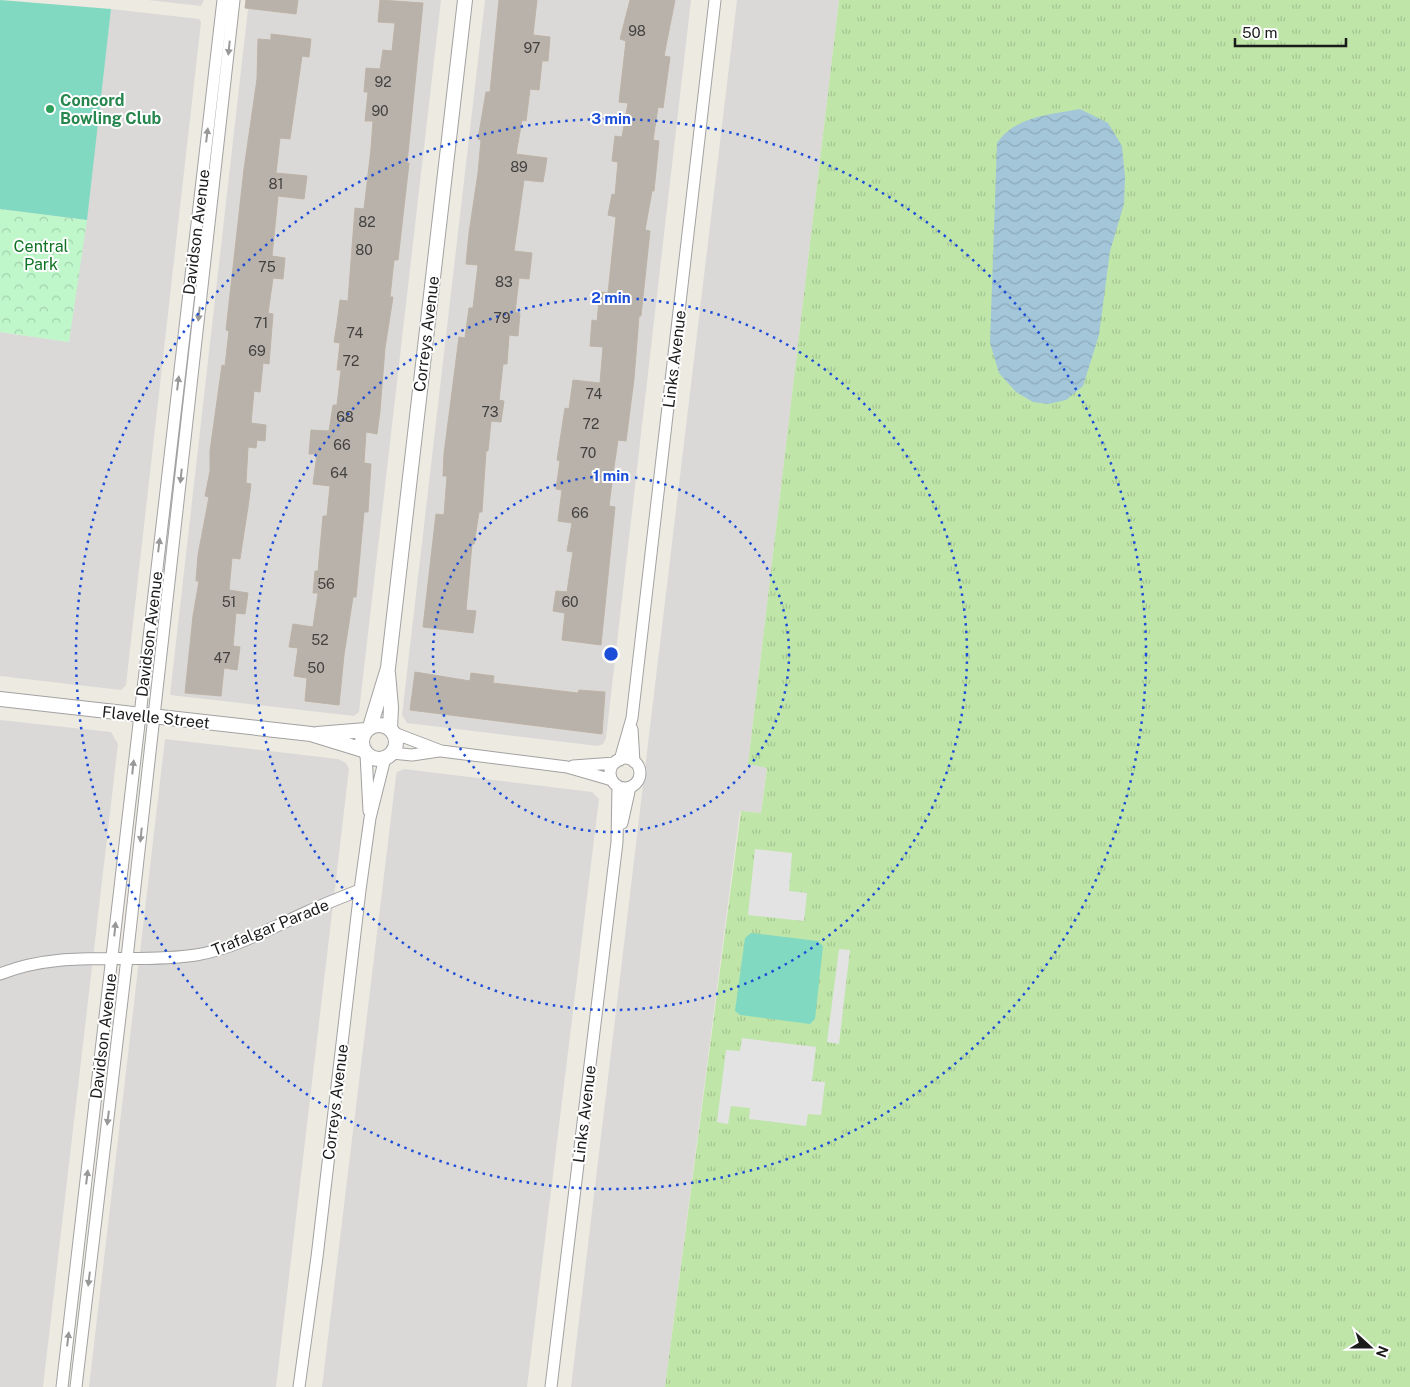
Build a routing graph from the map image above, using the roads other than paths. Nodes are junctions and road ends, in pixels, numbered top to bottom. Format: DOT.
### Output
graph roads {
  1 [pos="223,0"];
  2 [pos="234,0"];
  3 [pos="465,0"];
  4 [pos="715,0"];
  5 [pos="388,668"];
  6 [pos="0,699"];
  7 [pos="139,715"];
  8 [pos="154,717"];
  9 [pos="632,718"];
  10 [pos="368,728"];
  11 [pos="392,731"];
  12 [pos="311,734"];
  13 [pos="441,751"];
  14 [pos="365,752"];
  15 [pos="389,755"];
  16 [pos="618,761"];
  17 [pos="634,762"];
  18 [pos="567,767"];
  19 [pos="615,783"];
  20 [pos="630,787"];
  21 [pos="370,818"];
  22 [pos="617,842"];
  23 [pos="360,890"];
  24 [pos="112,958"];
  25 [pos="127,958"];
  26 [pos="0,974"];
  27 [pos="62,1387"];
  28 [pos="76,1387"];
  29 [pos="299,1387"];
  30 [pos="551,1387"];
  7 -- 1 [label="street, Davidson Avenue, one-way"];
  2 -- 8 [label="street, Davidson Avenue, one-way"];
  3 -- 5 [label="street, Correys Avenue"];
  4 -- 9 [label="street, Links Avenue"];
  5 -- 10 [label="street, Correys Avenue"];
  5 -- 11 [label="street, Correys Avenue"];
  6 -- 7 [label="street, Flavelle Street"];
  7 -- 8 [label="street, Flavelle Street"];
  24 -- 7 [label="street, Davidson Avenue, one-way"];
  8 -- 12 [label="street, Flavelle Street"];
  8 -- 25 [label="street, Davidson Avenue, one-way"];
  9 -- 16 [label="street, Links Avenue"];
  9 -- 17 [label="street, Links Avenue"];
  10 -- 11 [label="street"];
  10 -- 12 [label="street, Flavelle Street"];
  10 -- 14 [label="street"];
  11 -- 13 [label="street"];
  11 -- 15 [label="street"];
  12 -- 14 [label="street, Flavelle Street"];
  13 -- 15 [label="street"];
  13 -- 18 [label="street"];
  14 -- 15 [label="street"];
  14 -- 21 [label="street, Correys Avenue"];
  15 -- 21 [label="street, Correys Avenue"];
  16 -- 17 [label="street"];
  16 -- 18 [label="street"];
  16 -- 19 [label="street"];
  17 -- 20 [label="street"];
  18 -- 19 [label="street"];
  19 -- 20 [label="street"];
  19 -- 22 [label="street, Links Avenue"];
  20 -- 22 [label="street, Links Avenue"];
  21 -- 23 [label="street, Correys Avenue"];
  22 -- 30 [label="street, Links Avenue"];
  23 -- 25 [label="street, Trafalgar Parade"];
  23 -- 29 [label="street, Correys Avenue"];
  24 -- 25 [label="street, Trafalgar Parade"];
  24 -- 26 [label="street, Trafalgar Parade"];
  27 -- 24 [label="street, Davidson Avenue, one-way"];
  25 -- 28 [label="street, Davidson Avenue, one-way"];
}
